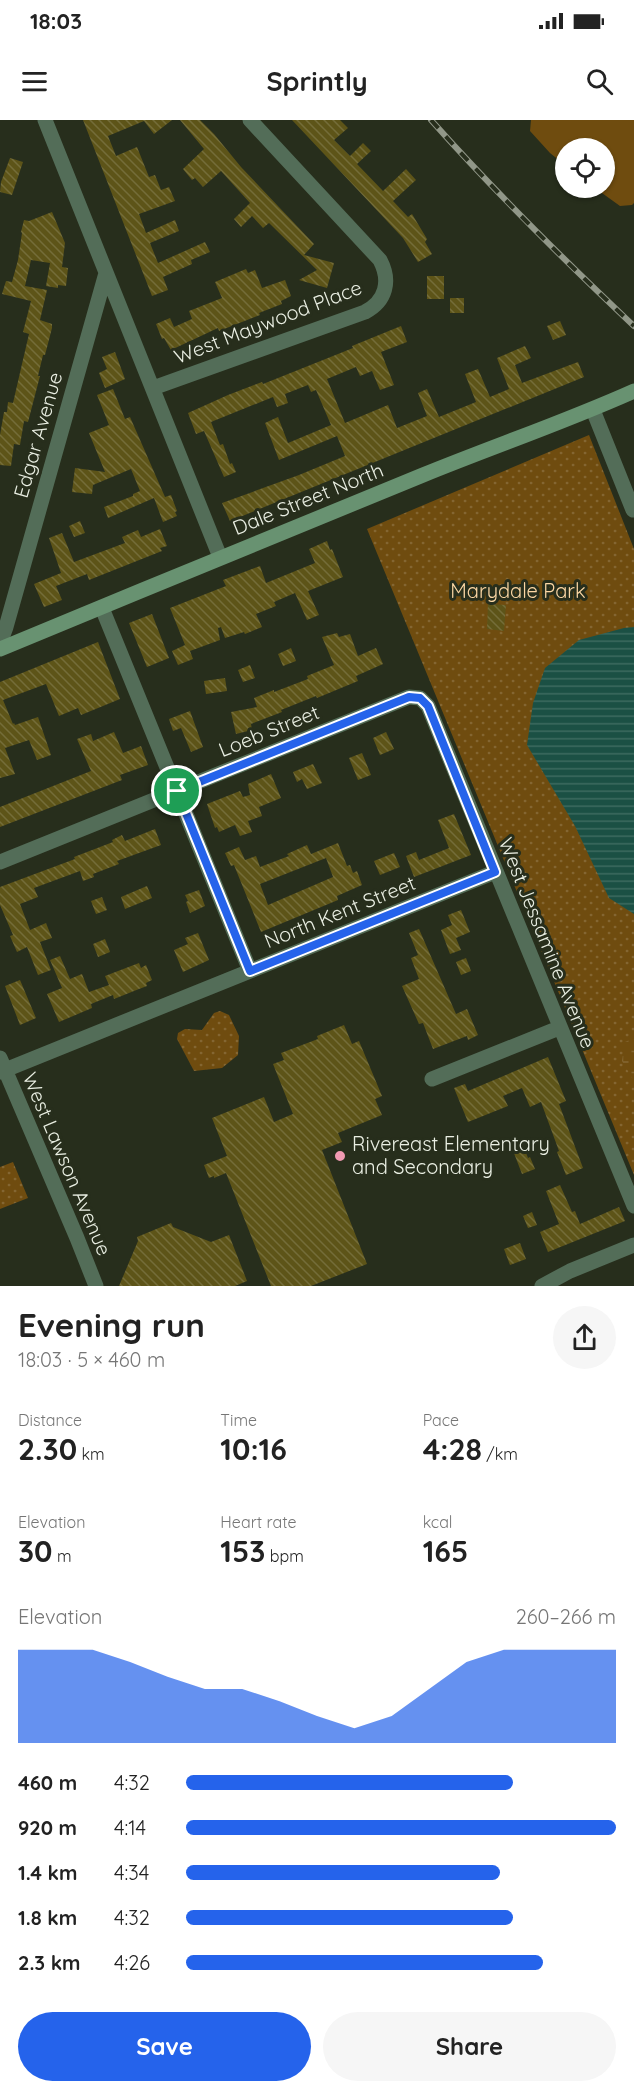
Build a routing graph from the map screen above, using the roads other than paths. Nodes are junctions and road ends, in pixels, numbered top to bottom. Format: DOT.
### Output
graph roads {
  1 [pos="45,120"];
  2 [pos="250,120"];
  3 [pos="106,273"];
  4 [pos="153,388"];
  5 [pos="634,391"];
  6 [pos="593,410"];
  7 [pos="633,510"];
  8 [pos="220,557"];
  9 [pos="102,608"];
  10 [pos="0,643"];
  11 [pos="0,650"];
  12 [pos="420,698"];
  13 [pos="177,791"];
  14 [pos="0,862"];
  15 [pos="495,872"];
  16 [pos="250,971"];
  17 [pos="559,1028"];
  18 [pos="2,1067"];
  19 [pos="432,1079"];
  20 [pos="634,1206"];
  21 [pos="634,1245"];
  22 [pos="96,1286"];
  23 [pos="542,1286"];
  1 -- 3 [label="street"];
  2 -- 4 [label="street, West Maywood Place"];
  3 -- 4 [label="street"];
  3 -- 10 [label="street, Edgar Avenue"];
  4 -- 8 [label="street"];
  5 -- 6 [label="main road, Dale Street North"];
  6 -- 7 [label="street"];
  6 -- 8 [label="main road, Dale Street North"];
  8 -- 9 [label="main road, Dale Street North"];
  9 -- 11 [label="main road, Dale Street North"];
  9 -- 13 [label="street"];
  12 -- 13 [label="street, Loeb Street"];
  12 -- 15 [label="street, West Jessamine Avenue"];
  13 -- 14 [label="street, Loeb Street"];
  13 -- 16 [label="street"];
  15 -- 16 [label="street, North Kent Street"];
  15 -- 17 [label="street, West Jessamine Avenue"];
  16 -- 18 [label="street, North Kent Street"];
  17 -- 19 [label="street"];
  17 -- 20 [label="street, West Jessamine Avenue"];
  18 -- 22 [label="street, West Lawson Avenue"];
  21 -- 23 [label="street"];
}
